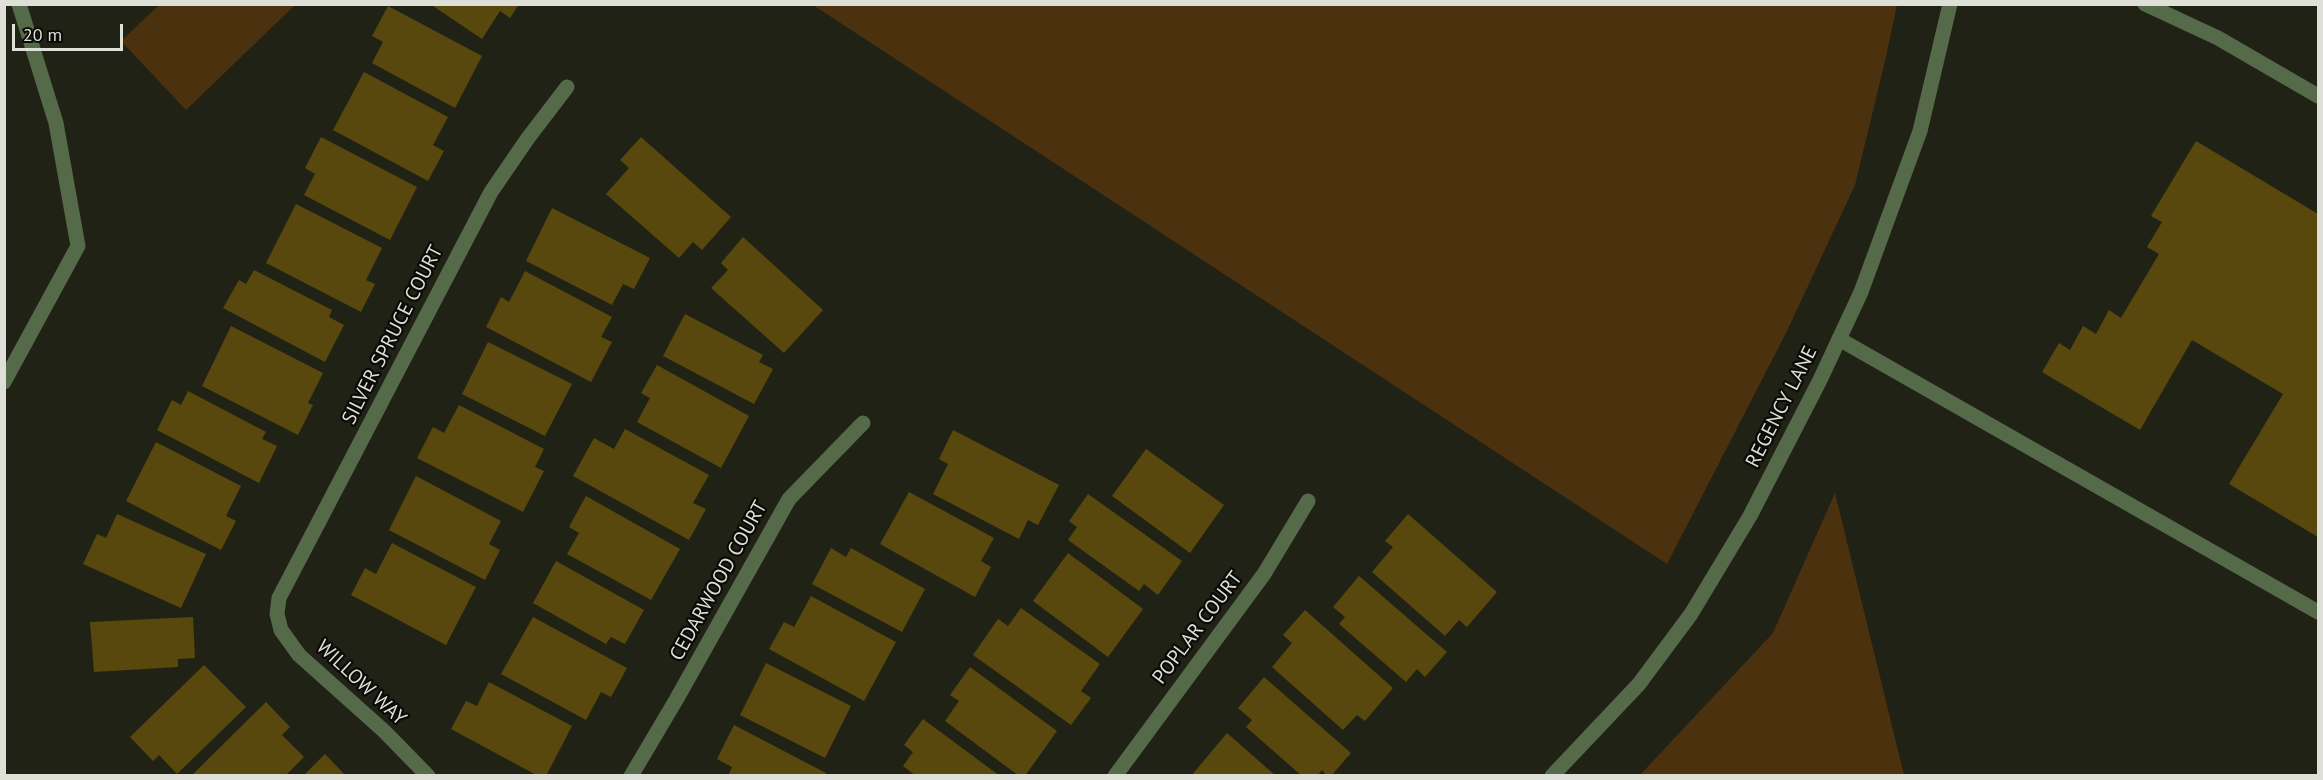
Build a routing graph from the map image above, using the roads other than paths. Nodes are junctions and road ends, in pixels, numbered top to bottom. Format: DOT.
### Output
graph roads {
  1 [pos="19,4"];
  2 [pos="1950,4"];
  3 [pos="2145,4"];
  4 [pos="567,87"];
  5 [pos="2319,96"];
  6 [pos="1839,339"];
  7 [pos="4,382"];
  8 [pos="862,423"];
  9 [pos="1308,501"];
  10 [pos="2319,612"];
  11 [pos="277,614"];
  12 [pos="428,776"];
  13 [pos="631,776"];
  14 [pos="1115,776"];
  15 [pos="1552,776"];
  1 -- 7 [label="street"];
  2 -- 6 [label="street, REGENCY LANE"];
  3 -- 5 [label="street"];
  4 -- 11 [label="street, SILVER SPRUCE COURT"];
  6 -- 10 [label="street"];
  6 -- 15 [label="street, REGENCY LANE"];
  8 -- 13 [label="street, CEDARWOOD COURT"];
  9 -- 14 [label="street, POPLAR COURT"];
  11 -- 12 [label="street, WILLOW WAY"];
}
